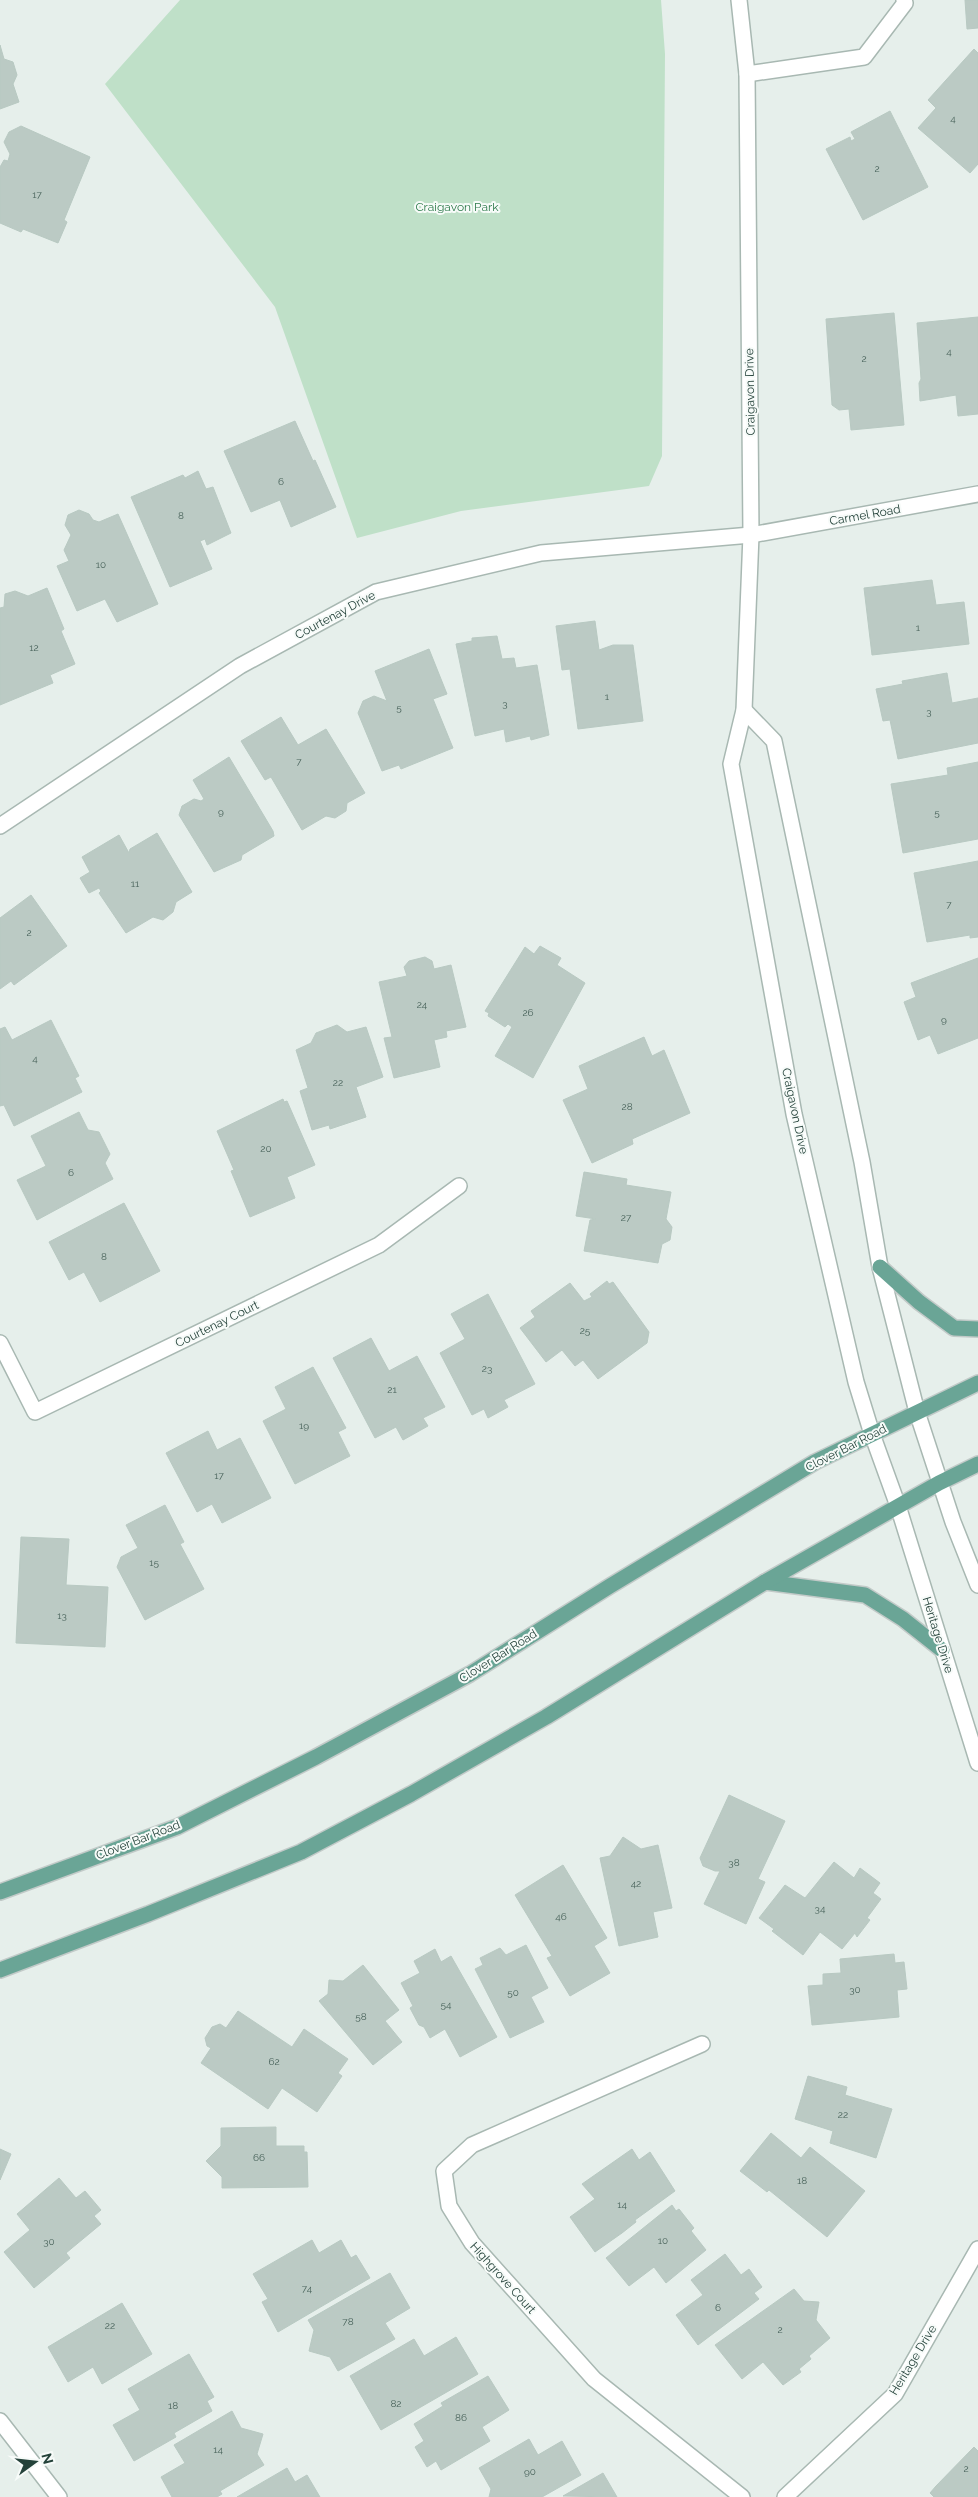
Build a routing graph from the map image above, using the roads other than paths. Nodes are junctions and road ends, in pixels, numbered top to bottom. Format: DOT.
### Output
graph roads {
  1 [pos="739,0"];
  2 [pos="904,0"];
  3 [pos="747,74"];
  4 [pos="978,494"];
  5 [pos="751,535"];
  6 [pos="744,710"];
  7 [pos="0,826"];
  8 [pos="459,1186"];
  9 [pos="880,1267"];
  10 [pos="978,1329"];
  11 [pos="0,1343"];
  12 [pos="978,1383"];
  13 [pos="917,1412"];
  14 [pos="872,1434"];
  15 [pos="978,1464"];
  16 [pos="939,1483"];
  17 [pos="898,1506"];
  18 [pos="766,1582"];
  19 [pos="978,1585"];
  20 [pos="942,1650"];
  21 [pos="978,1762"];
  22 [pos="0,1892"];
  23 [pos="0,1970"];
  24 [pos="702,2044"];
  25 [pos="978,2249"];
  26 [pos="0,2421"];
  27 [pos="59,2497"];
  28 [pos="742,2497"];
  29 [pos="785,2497"];
  1 -- 3 [label="street, Craigavon Drive"];
  2 -- 3 [label="street"];
  3 -- 5 [label="street, Craigavon Drive"];
  4 -- 5 [label="street, Carmel Road"];
  5 -- 6 [label="street, Craigavon Drive"];
  5 -- 7 [label="street, Courtenay Drive"];
  6 -- 9 [label="street"];
  6 -- 14 [label="street, Craigavon Drive"];
  8 -- 11 [label="street, Courtenay Court"];
  9 -- 10 [label="main road"];
  9 -- 13 [label="street"];
  12 -- 13 [label="main road, Clover Bar Road"];
  13 -- 14 [label="main road, Clover Bar Road"];
  13 -- 16 [label="street"];
  14 -- 17 [label="street, Craigavon Drive"];
  14 -- 22 [label="main road, Clover Bar Road"];
  15 -- 16 [label="main road"];
  16 -- 17 [label="main road"];
  16 -- 19 [label="street"];
  17 -- 18 [label="main road"];
  17 -- 20 [label="street, Heritage Drive"];
  18 -- 20 [label="main road"];
  18 -- 23 [label="main road"];
  20 -- 21 [label="street, Heritage Drive"];
  24 -- 28 [label="street, Highgrove Court"];
  25 -- 29 [label="street, Heritage Drive"];
  26 -- 27 [label="street"];
}
